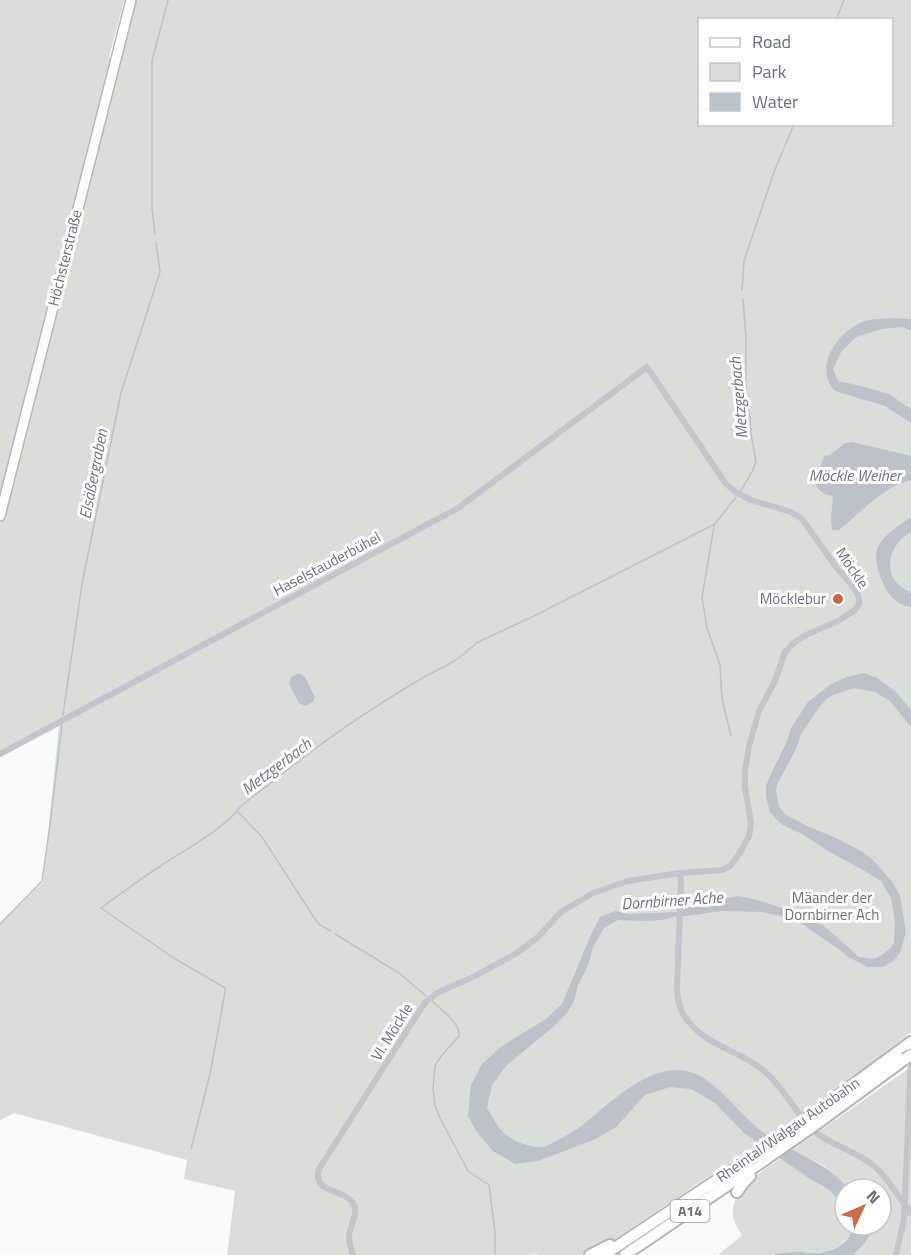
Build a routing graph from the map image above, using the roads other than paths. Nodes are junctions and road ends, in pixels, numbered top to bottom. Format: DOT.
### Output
graph roads {
  1 [pos="131,0"];
  2 [pos="647,367"];
  3 [pos="0,516"];
  4 [pos="0,754"];
  5 [pos="680,873"];
  6 [pos="911,1042"];
  7 [pos="911,1053"];
  8 [pos="884,1069"];
  9 [pos="811,1121"];
  10 [pos="753,1166"];
  11 [pos="737,1192"];
  12 [pos="904,1204"];
  13 [pos="910,1212"];
  14 [pos="638,1233"];
  15 [pos="353,1255"];
  16 [pos="590,1255"];
  17 [pos="604,1255"];
  18 [pos="626,1255"];
  19 [pos="896,1255"];
  1 -- 3 [label="main road, Höchsterstraße"];
  2 -- 4 [label="street, Haselstauderbühel"];
  2 -- 5 [label="street, Möckle"];
  5 -- 12 [label="street"];
  5 -- 15 [label="street, VI. Möckle"];
  6 -- 8 [label="highway, Rheintal/Walgau Autobahn / A14"];
  7 -- 8 [label="highway, Rheintal/Walgau Autobahn / A14"];
  7 -- 12 [label="street"];
  8 -- 9 [label="highway, Rheintal/Walgau Autobahn / A14"];
  9 -- 10 [label="highway, Rheintal/Walgau Autobahn / A14, bridge"];
  9 -- 10 [label="highway, Rheintal/Walgau Autobahn / A14, bridge"];
  10 -- 11 [label="highway"];
  10 -- 14 [label="highway, Rheintal/Walgau Autobahn / A14"];
  10 -- 18 [label="highway, Rheintal/Walgau Autobahn / A14"];
  12 -- 13 [label="street"];
  12 -- 19 [label="street"];
  14 -- 16 [label="highway"];
  14 -- 17 [label="highway, Rheintal/Walgau Autobahn / A14"];
}
